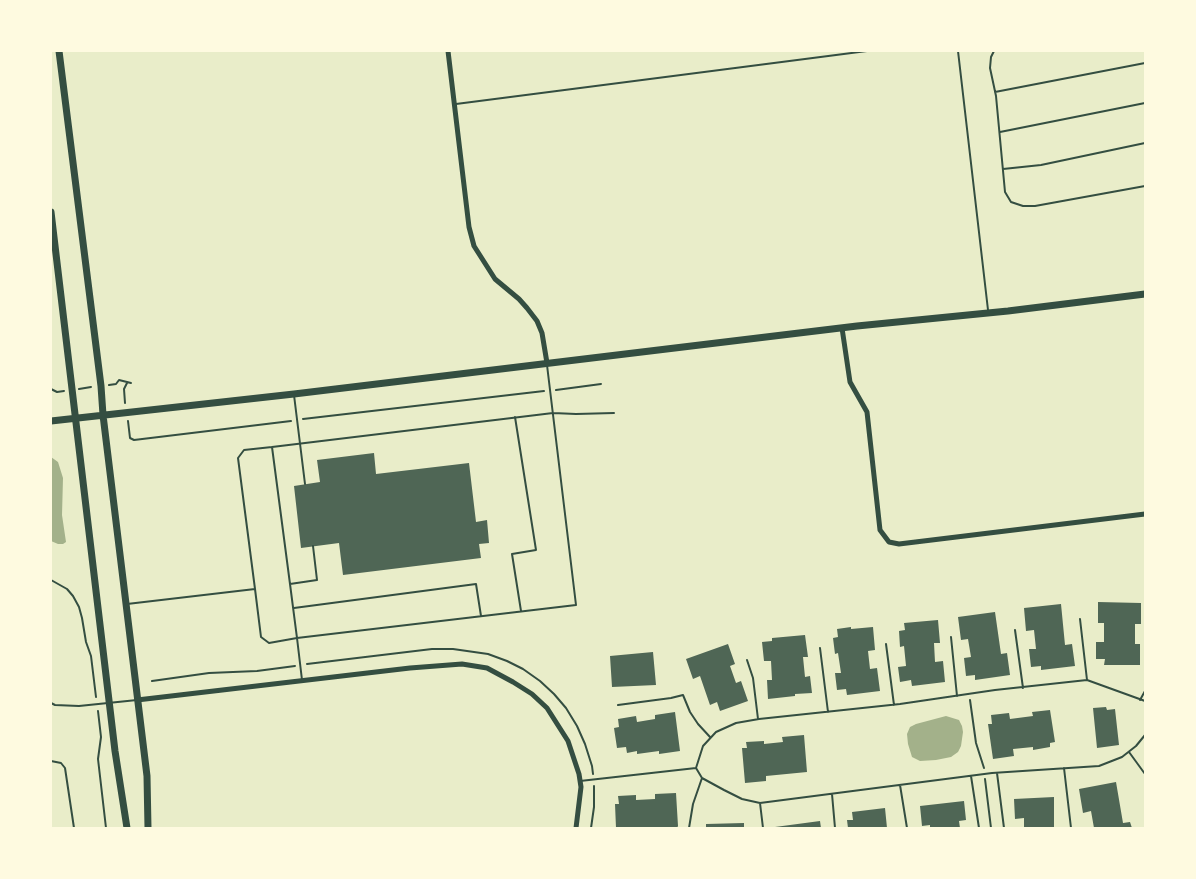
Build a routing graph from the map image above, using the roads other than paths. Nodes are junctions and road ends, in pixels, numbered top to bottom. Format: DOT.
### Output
graph roads {
  1 [pos="59,51"];
  2 [pos="448,51"];
  3 [pos="867,51"];
  4 [pos="958,51"];
  5 [pos="994,51"];
  6 [pos="1145,63"];
  7 [pos="995,92"];
  8 [pos="1145,103"];
  9 [pos="455,104"];
  10 [pos="1000,132"];
  11 [pos="1145,143"];
  12 [pos="1003,169"];
  13 [pos="1145,186"];
  14 [pos="51,212"];
  15 [pos="1145,294"];
  16 [pos="988,313"];
  17 [pos="842,328"];
  18 [pos="547,363"];
  19 [pos="294,394"];
  20 [pos="553,413"];
  21 [pos="614,413"];
  22 [pos="103,415"];
  23 [pos="515,417"];
  24 [pos="76,418"];
  25 [pos="51,421"];
  26 [pos="300,443"];
  27 [pos="272,447"];
  28 [pos="305,484"];
  29 [pos="1145,514"];
  30 [pos="313,546"];
  31 [pos="290,584"];
  32 [pos="255,589"];
  33 [pos="126,604"];
  34 [pos="293,608"];
  35 [pos="521,611"];
  36 [pos="481,616"];
  37 [pos="1080,619"];
  38 [pos="1015,630"];
  39 [pos="951,637"];
  40 [pos="297,639"];
  41 [pos="886,644"];
  42 [pos="820,648"];
  43 [pos="747,660"];
  44 [pos="302,680"];
  45 [pos="1087,680"];
  46 [pos="1023,688"];
  47 [pos="1145,691"];
  48 [pos="957,696"];
  49 [pos="137,700"];
  50 [pos="1140,700"];
  51 [pos="1145,701"];
  52 [pos="51,703"];
  53 [pos="110,703"];
  54 [pos="618,705"];
  55 [pos="894,705"];
  56 [pos="828,712"];
  57 [pos="758,719"];
  58 [pos="1145,735"];
  59 [pos="710,738"];
  60 [pos="1129,752"];
  61 [pos="51,761"];
  62 [pos="696,768"];
  63 [pos="1064,768"];
  64 [pos="997,773"];
  65 [pos="1145,774"];
  66 [pos="971,776"];
  67 [pos="702,778"];
  68 [pos="580,781"];
  69 [pos="900,785"];
  70 [pos="1145,791"];
  71 [pos="831,794"];
  72 [pos="1145,797"];
  73 [pos="760,803"];
  74 [pos="74,828"];
  75 [pos="127,828"];
  76 [pos="148,828"];
  77 [pos="576,828"];
  78 [pos="689,828"];
  79 [pos="763,828"];
  80 [pos="835,828"];
  81 [pos="907,828"];
  82 [pos="979,828"];
  83 [pos="1004,828"];
  84 [pos="1071,828"];
  1 -- 22 [label="street"];
  2 -- 9 [label="street"];
  3 -- 9 [label="lane"];
  4 -- 16 [label="lane"];
  5 -- 7 [label="lane"];
  6 -- 7 [label="lane"];
  7 -- 10 [label="lane"];
  8 -- 10 [label="lane"];
  9 -- 18 [label="street"];
  10 -- 12 [label="lane"];
  11 -- 12 [label="lane"];
  12 -- 13 [label="lane"];
  14 -- 24 [label="street"];
  15 -- 16 [label="street"];
  16 -- 17 [label="street"];
  17 -- 18 [label="street"];
  17 -- 29 [label="street"];
  18 -- 19 [label="street"];
  18 -- 20 [label="lane"];
  19 -- 22 [label="street"];
  19 -- 26 [label="lane"];
  20 -- 21 [label="lane"];
  20 -- 23 [label="lane"];
  20 -- 35 [label="lane"];
  22 -- 24 [label="street"];
  22 -- 33 [label="street"];
  23 -- 26 [label="lane"];
  23 -- 35 [label="lane"];
  24 -- 25 [label="street"];
  24 -- 53 [label="street"];
  26 -- 27 [label="lane"];
  26 -- 28 [label="lane"];
  27 -- 31 [label="lane"];
  27 -- 32 [label="lane"];
  30 -- 31 [label="lane"];
  31 -- 34 [label="lane"];
  32 -- 33 [label="lane"];
  32 -- 40 [label="lane"];
  33 -- 49 [label="street"];
  34 -- 36 [label="lane"];
  34 -- 40 [label="lane"];
  35 -- 36 [label="lane"];
  36 -- 40 [label="lane"];
  37 -- 45 [label="lane"];
  38 -- 46 [label="lane"];
  39 -- 48 [label="lane"];
  40 -- 44 [label="lane"];
  41 -- 55 [label="lane"];
  42 -- 56 [label="lane"];
  43 -- 57 [label="lane"];
  44 -- 49 [label="street"];
  44 -- 68 [label="street"];
  45 -- 46 [label="lane"];
  45 -- 50 [label="lane"];
  46 -- 48 [label="lane"];
  47 -- 50 [label="lane"];
  48 -- 55 [label="lane"];
  49 -- 53 [label="lane"];
  49 -- 76 [label="street"];
  50 -- 51 [label="lane"];
  52 -- 53 [label="lane"];
  53 -- 75 [label="street"];
  54 -- 59 [label="lane"];
  55 -- 56 [label="lane"];
  56 -- 57 [label="lane"];
  57 -- 59 [label="lane"];
  58 -- 60 [label="lane"];
  59 -- 62 [label="lane"];
  60 -- 63 [label="lane"];
  60 -- 65 [label="lane"];
  61 -- 74 [label="lane"];
  62 -- 67 [label="lane"];
  62 -- 68 [label="lane"];
  63 -- 64 [label="lane"];
  63 -- 84 [label="lane"];
  64 -- 66 [label="lane"];
  64 -- 83 [label="lane"];
  66 -- 69 [label="lane"];
  66 -- 82 [label="lane"];
  67 -- 73 [label="lane"];
  67 -- 78 [label="lane"];
  68 -- 77 [label="street"];
  69 -- 71 [label="lane"];
  69 -- 81 [label="lane"];
  70 -- 72 [label="lane"];
  71 -- 73 [label="lane"];
  71 -- 80 [label="lane"];
  73 -- 79 [label="lane"];
}
